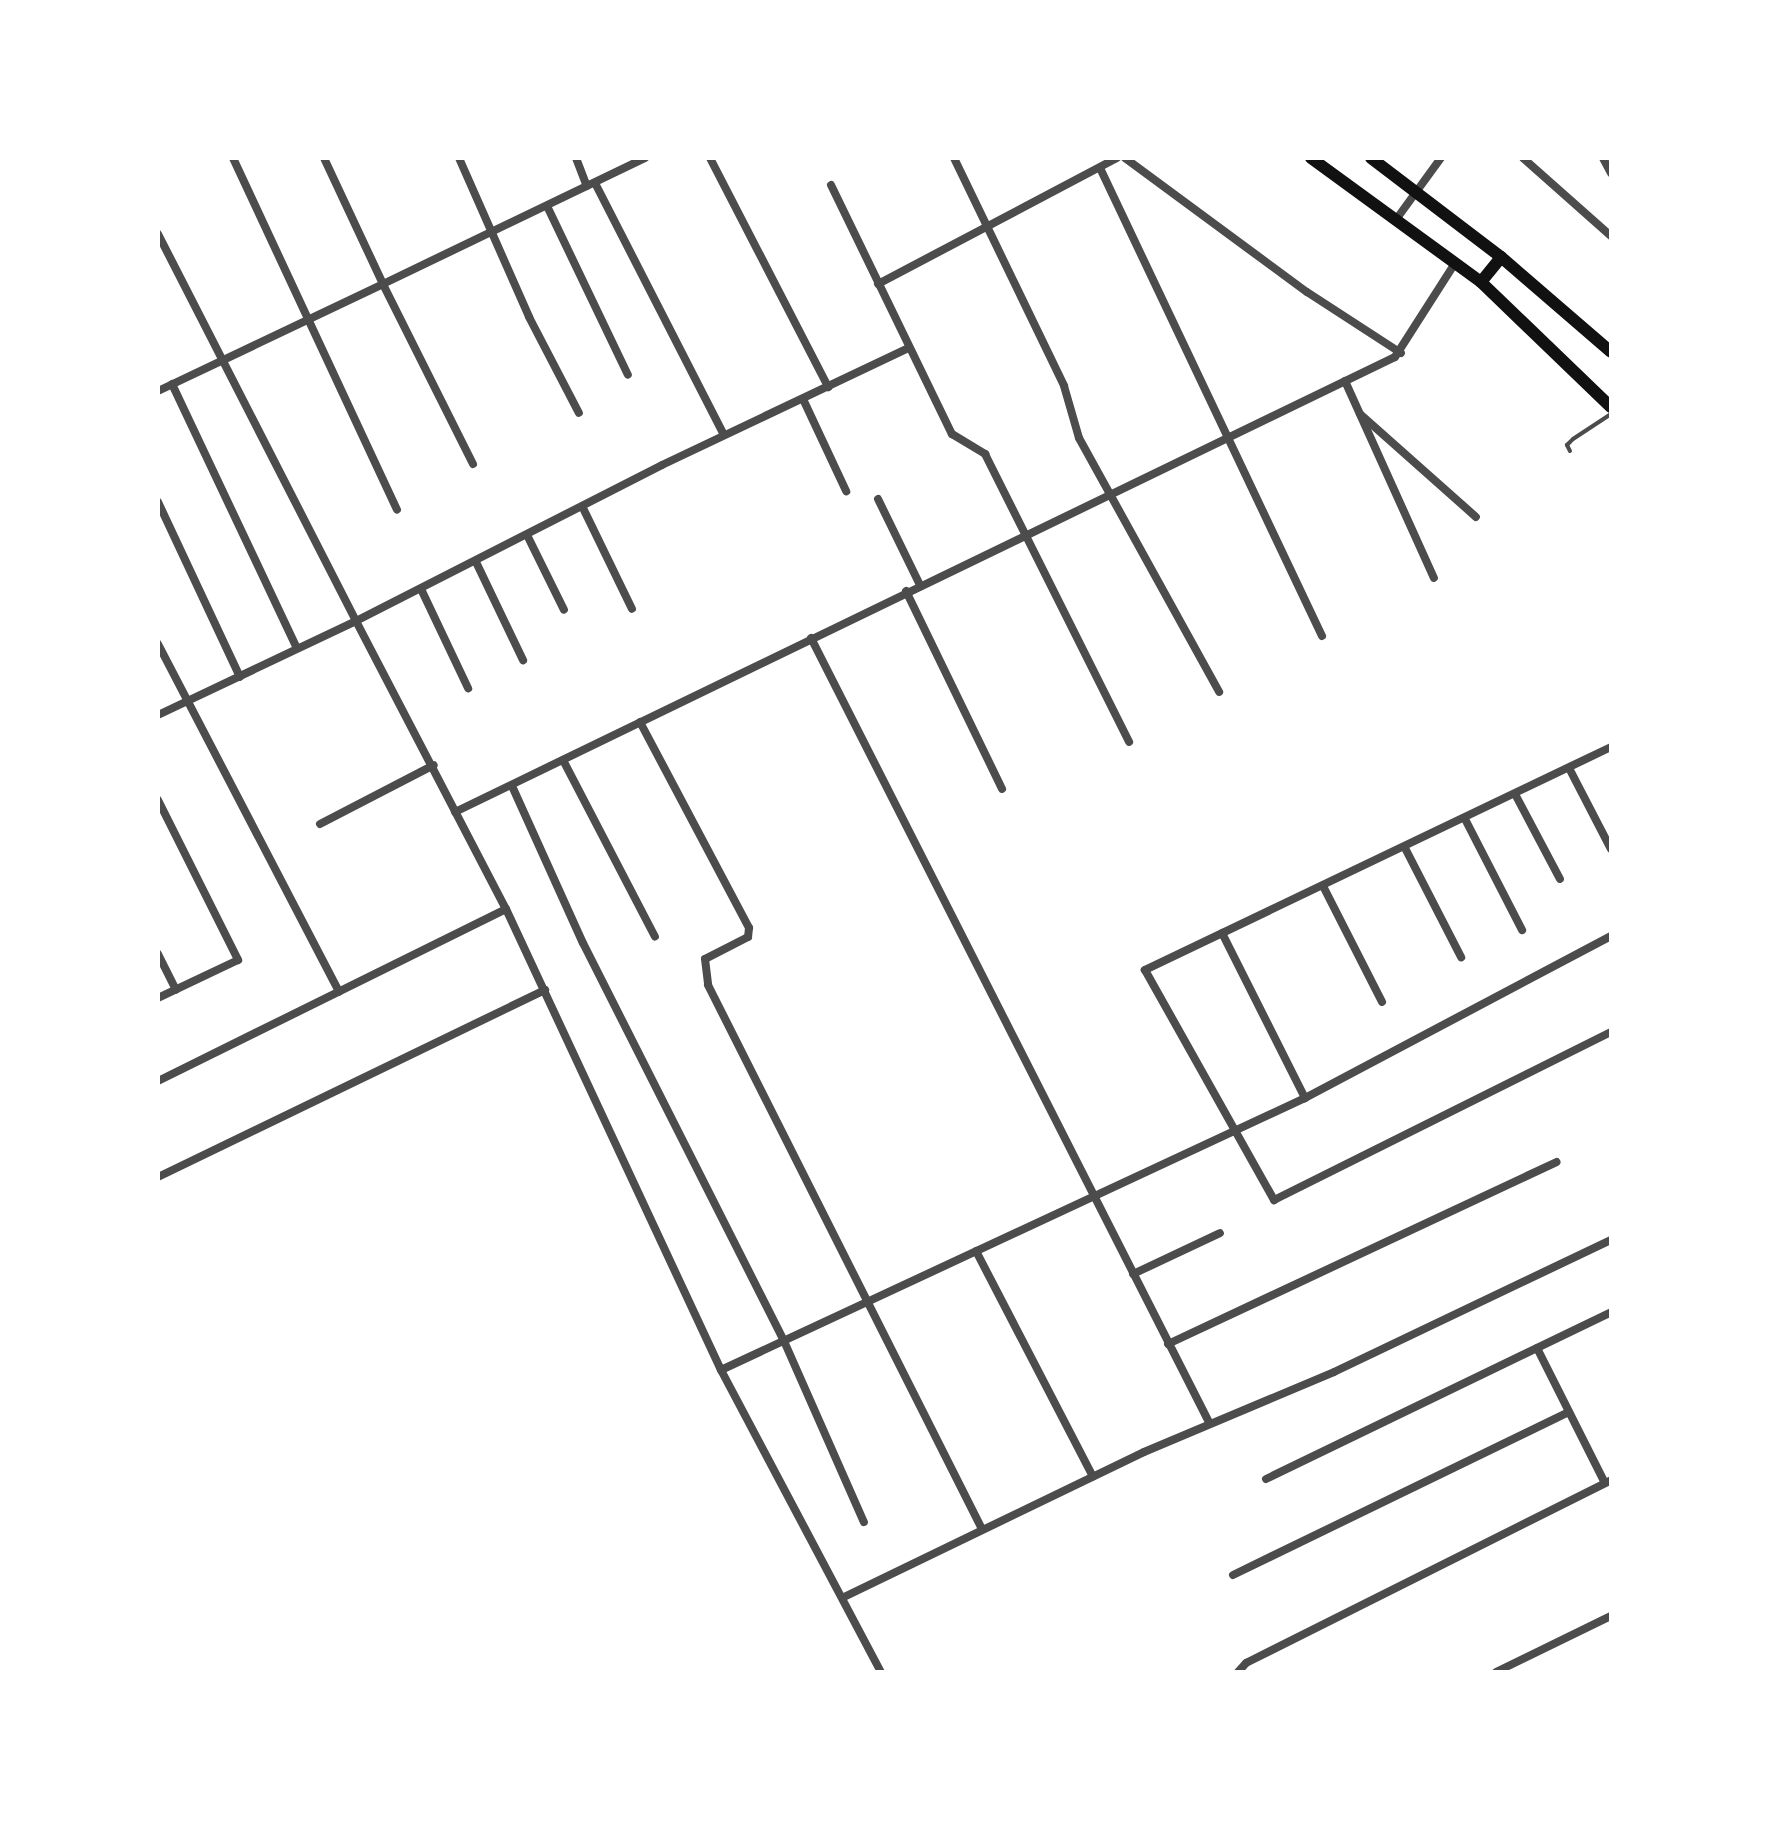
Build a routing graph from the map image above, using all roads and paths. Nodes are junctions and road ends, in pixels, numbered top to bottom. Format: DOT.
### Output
graph roads {
  1 [pos="233,158"];
  2 [pos="324,158"];
  3 [pos="459,158"];
  4 [pos="576,158"];
  5 [pos="645,158"];
  6 [pos="710,158"];
  7 [pos="954,158"];
  8 [pos="1117,158"];
  9 [pos="1125,158"];
  10 [pos="1311,158"];
  11 [pos="1371,158"];
  12 [pos="1441,158"];
  13 [pos="1523,158"];
  14 [pos="1603,158"];
  15 [pos="1100,168"];
  16 [pos="1611,173"];
  17 [pos="591,184"];
  18 [pos="831,185"];
  19 [pos="1416,193"];
  20 [pos="547,206"];
  21 [pos="1395,221"];
  22 [pos="988,226"];
  23 [pos="493,232"];
  24 [pos="158,234"];
  25 [pos="1611,236"];
  26 [pos="1501,257"];
  27 [pos="1455,263"];
  28 [pos="1481,282"];
  29 [pos="383,284"];
  30 [pos="878,284"];
  31 [pos="307,321"];
  32 [pos="908,348"];
  33 [pos="1611,352"];
  34 [pos="1401,353"];
  35 [pos="222,360"];
  36 [pos="628,375"];
  37 [pos="1345,381"];
  38 [pos="172,384"];
  39 [pos="828,387"];
  40 [pos="158,391"];
  41 [pos="803,399"];
  42 [pos="1611,407"];
  43 [pos="1358,412"];
  44 [pos="579,413"];
  45 [pos="1611,414"];
  46 [pos="724,435"];
  47 [pos="1226,437"];
  48 [pos="1570,451"];
  49 [pos="473,464"];
  50 [pos="846,491"];
  51 [pos="1113,491"];
  52 [pos="878,499"];
  53 [pos="158,502"];
  54 [pos="583,508"];
  55 [pos="397,510"];
  56 [pos="1476,517"];
  57 [pos="1022,534"];
  58 [pos="528,537"];
  59 [pos="476,562"];
  60 [pos="1434,578"];
  61 [pos="920,585"];
  62 [pos="421,589"];
  63 [pos="906,591"];
  64 [pos="632,609"];
  65 [pos="564,610"];
  66 [pos="356,621"];
  67 [pos="1322,636"];
  68 [pos="811,638"];
  69 [pos="158,644"];
  70 [pos="297,648"];
  71 [pos="523,660"];
  72 [pos="240,677"];
  73 [pos="468,688"];
  74 [pos="1219,692"];
  75 [pos="187,701"];
  76 [pos="158,715"];
  77 [pos="640,722"];
  78 [pos="1129,742"];
  79 [pos="1611,747"];
  80 [pos="563,760"];
  81 [pos="434,765"];
  82 [pos="1569,768"];
  83 [pos="512,786"];
  84 [pos="1002,789"];
  85 [pos="1515,794"];
  86 [pos="158,800"];
  87 [pos="455,812"];
  88 [pos="1465,819"];
  89 [pos="320,824"];
  90 [pos="1405,848"];
  91 [pos="1611,849"];
  92 [pos="1560,879"];
  93 [pos="1323,886"];
  94 [pos="506,909"];
  95 [pos="1522,930"];
  96 [pos="1222,933"];
  97 [pos="1611,936"];
  98 [pos="655,937"];
  99 [pos="158,954"];
  100 [pos="1461,957"];
  101 [pos="176,990"];
  102 [pos="545,990"];
  103 [pos="339,992"];
  104 [pos="158,998"];
  105 [pos="1382,1002"];
  106 [pos="1611,1032"];
  107 [pos="158,1081"];
  108 [pos="1305,1098"];
  109 [pos="1235,1132"];
  110 [pos="1556,1162"];
  111 [pos="158,1177"];
  112 [pos="1094,1198"];
  113 [pos="1220,1233"];
  114 [pos="1611,1240"];
  115 [pos="976,1251"];
  116 [pos="1133,1274"];
  117 [pos="865,1302"];
  118 [pos="1611,1312"];
  119 [pos="784,1341"];
  120 [pos="1168,1344"];
  121 [pos="1537,1348"];
  122 [pos="721,1370"];
  123 [pos="1568,1412"];
  124 [pos="1210,1424"];
  125 [pos="1093,1477"];
  126 [pos="1266,1479"];
  127 [pos="1608,1482"];
  128 [pos="864,1522"];
  129 [pos="982,1529"];
  130 [pos="1233,1575"];
  131 [pos="844,1597"];
  132 [pos="1611,1616"];
  133 [pos="881,1672"];
  134 [pos="1238,1672"];
  135 [pos="1496,1672"];
  1 -- 31 [label="street"];
  2 -- 29 [label="street"];
  3 -- 23 [label="street"];
  4 -- 17 [label="street"];
  5 -- 17 [label="street"];
  6 -- 39 [label="street"];
  7 -- 22 [label="street"];
  8 -- 15 [label="street"];
  9 -- 34 [label="street"];
  10 -- 21 [label="main road"];
  11 -- 19 [label="main road"];
  12 -- 19 [label="street"];
  13 -- 25 [label="street"];
  14 -- 16 [label="street"];
  15 -- 22 [label="street"];
  15 -- 47 [label="street"];
  17 -- 20 [label="street"];
  17 -- 46 [label="street"];
  18 -- 30 [label="street"];
  19 -- 21 [label="street"];
  19 -- 26 [label="main road"];
  20 -- 23 [label="street"];
  20 -- 36 [label="street"];
  21 -- 27 [label="main road"];
  22 -- 30 [label="street"];
  22 -- 51 [label="street"];
  23 -- 29 [label="street"];
  23 -- 44 [label="street"];
  24 -- 35 [label="street"];
  26 -- 28 [label="main road"];
  26 -- 33 [label="main road"];
  27 -- 28 [label="main road"];
  27 -- 34 [label="street"];
  28 -- 42 [label="main road"];
  29 -- 31 [label="street"];
  29 -- 49 [label="street"];
  30 -- 32 [label="street"];
  31 -- 35 [label="street"];
  31 -- 55 [label="street"];
  32 -- 39 [label="street"];
  32 -- 57 [label="street"];
  34 -- 37 [label="street"];
  35 -- 38 [label="street"];
  35 -- 66 [label="street"];
  37 -- 43 [label="street"];
  37 -- 47 [label="street"];
  38 -- 40 [label="street"];
  38 -- 70 [label="street"];
  39 -- 41 [label="street"];
  41 -- 46 [label="street"];
  41 -- 50 [label="street"];
  43 -- 56 [label="street"];
  43 -- 60 [label="street"];
  45 -- 48 [label="lane"];
  46 -- 54 [label="street"];
  47 -- 51 [label="street"];
  47 -- 67 [label="street"];
  51 -- 57 [label="street"];
  51 -- 74 [label="street"];
  52 -- 61 [label="street"];
  53 -- 72 [label="street"];
  54 -- 58 [label="street"];
  54 -- 64 [label="street"];
  57 -- 61 [label="street"];
  57 -- 78 [label="street"];
  58 -- 59 [label="street"];
  58 -- 65 [label="street"];
  59 -- 62 [label="street"];
  59 -- 71 [label="street"];
  61 -- 63 [label="street"];
  62 -- 66 [label="street"];
  62 -- 73 [label="street"];
  63 -- 68 [label="street"];
  63 -- 84 [label="street"];
  66 -- 70 [label="street"];
  66 -- 81 [label="street"];
  68 -- 77 [label="street"];
  68 -- 112 [label="street"];
  69 -- 75 [label="street"];
  70 -- 72 [label="street"];
  72 -- 75 [label="street"];
  75 -- 76 [label="street"];
  75 -- 103 [label="street"];
  77 -- 80 [label="street"];
  77 -- 117 [label="street"];
  79 -- 82 [label="street"];
  80 -- 83 [label="street"];
  80 -- 98 [label="street"];
  81 -- 87 [label="street"];
  81 -- 89 [label="street"];
  82 -- 85 [label="street"];
  82 -- 91 [label="street"];
  83 -- 87 [label="street"];
  83 -- 119 [label="street"];
  85 -- 88 [label="street"];
  85 -- 92 [label="street"];
  86 -- 101 [label="street"];
  87 -- 94 [label="street"];
  88 -- 90 [label="street"];
  88 -- 95 [label="street"];
  90 -- 93 [label="street"];
  90 -- 100 [label="street"];
  93 -- 96 [label="street"];
  93 -- 105 [label="street"];
  94 -- 102 [label="street"];
  94 -- 103 [label="street"];
  96 -- 108 [label="street"];
  96 -- 109 [label="street"];
  97 -- 108 [label="street"];
  99 -- 101 [label="street"];
  101 -- 104 [label="street"];
  102 -- 111 [label="street"];
  102 -- 122 [label="street"];
  103 -- 107 [label="street"];
  106 -- 109 [label="street"];
  108 -- 109 [label="street"];
  109 -- 112 [label="street"];
  110 -- 120 [label="street"];
  112 -- 115 [label="street"];
  112 -- 116 [label="street"];
  113 -- 116 [label="street"];
  114 -- 124 [label="street"];
  115 -- 117 [label="street"];
  115 -- 125 [label="street"];
  116 -- 120 [label="street"];
  117 -- 119 [label="street"];
  117 -- 129 [label="street"];
  118 -- 121 [label="street"];
  119 -- 122 [label="street"];
  119 -- 128 [label="street"];
  120 -- 124 [label="street"];
  121 -- 123 [label="street"];
  121 -- 126 [label="street"];
  122 -- 131 [label="street"];
  123 -- 127 [label="street"];
  123 -- 130 [label="street"];
  124 -- 125 [label="street"];
  125 -- 129 [label="street"];
  127 -- 134 [label="street"];
  129 -- 131 [label="street"];
  131 -- 133 [label="street"];
  132 -- 135 [label="street"];
}
